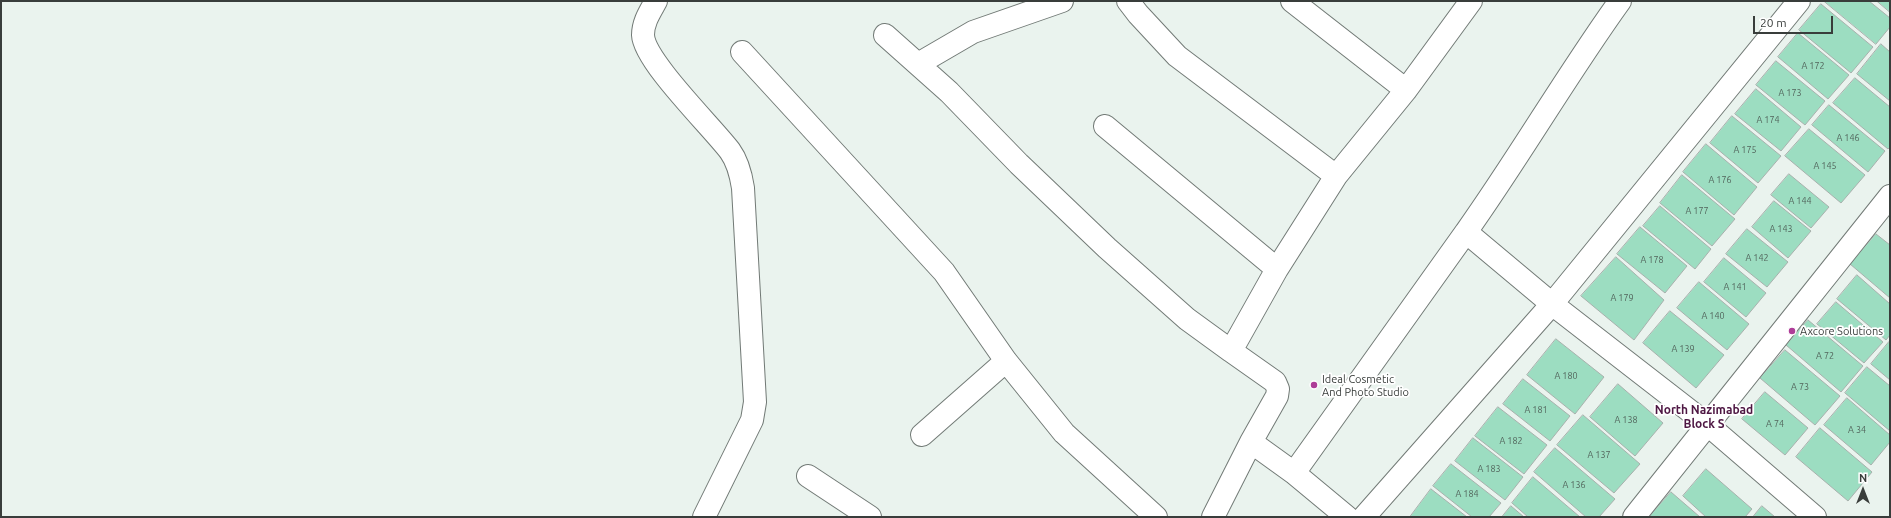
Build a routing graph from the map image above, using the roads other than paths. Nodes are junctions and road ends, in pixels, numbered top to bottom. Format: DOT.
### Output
graph roads {
  1 [pos="656,1"];
  2 [pos="1062,1"];
  3 [pos="1128,1"];
  4 [pos="1292,1"];
  5 [pos="1471,1"];
  6 [pos="1620,1"];
  7 [pos="1799,1"];
  8 [pos="885,35"];
  9 [pos="742,52"];
  10 [pos="918,64"];
  11 [pos="1406,90"];
  12 [pos="1105,126"];
  13 [pos="1336,176"];
  14 [pos="1890,196"];
  15 [pos="1466,232"];
  16 [pos="1277,269"];
  17 [pos="1552,304"];
  18 [pos="1231,351"];
  19 [pos="1006,361"];
  20 [pos="1708,425"];
  21 [pos="922,435"];
  22 [pos="1251,442"];
  23 [pos="1294,473"];
  24 [pos="808,476"];
  25 [pos="704,517"];
  26 [pos="870,517"];
  27 [pos="1156,517"];
  28 [pos="1213,517"];
  29 [pos="1347,517"];
  30 [pos="1364,517"];
  31 [pos="1634,517"];
  32 [pos="1815,517"];
  1 -- 25 [label="street"];
  2 -- 10 [label="street"];
  3 -- 13 [label="street"];
  4 -- 11 [label="street"];
  5 -- 11 [label="street"];
  6 -- 15 [label="street"];
  7 -- 17 [label="street"];
  8 -- 10 [label="street"];
  9 -- 19 [label="street"];
  10 -- 18 [label="street"];
  11 -- 13 [label="street"];
  12 -- 16 [label="street"];
  13 -- 16 [label="street"];
  14 -- 20 [label="street"];
  15 -- 17 [label="street"];
  15 -- 23 [label="street"];
  16 -- 18 [label="street"];
  17 -- 20 [label="street"];
  17 -- 30 [label="street"];
  18 -- 22 [label="street"];
  19 -- 21 [label="street"];
  19 -- 27 [label="street"];
  20 -- 31 [label="street"];
  20 -- 32 [label="street"];
  22 -- 23 [label="street"];
  22 -- 28 [label="street"];
  23 -- 29 [label="street"];
  24 -- 26 [label="street"];
}
